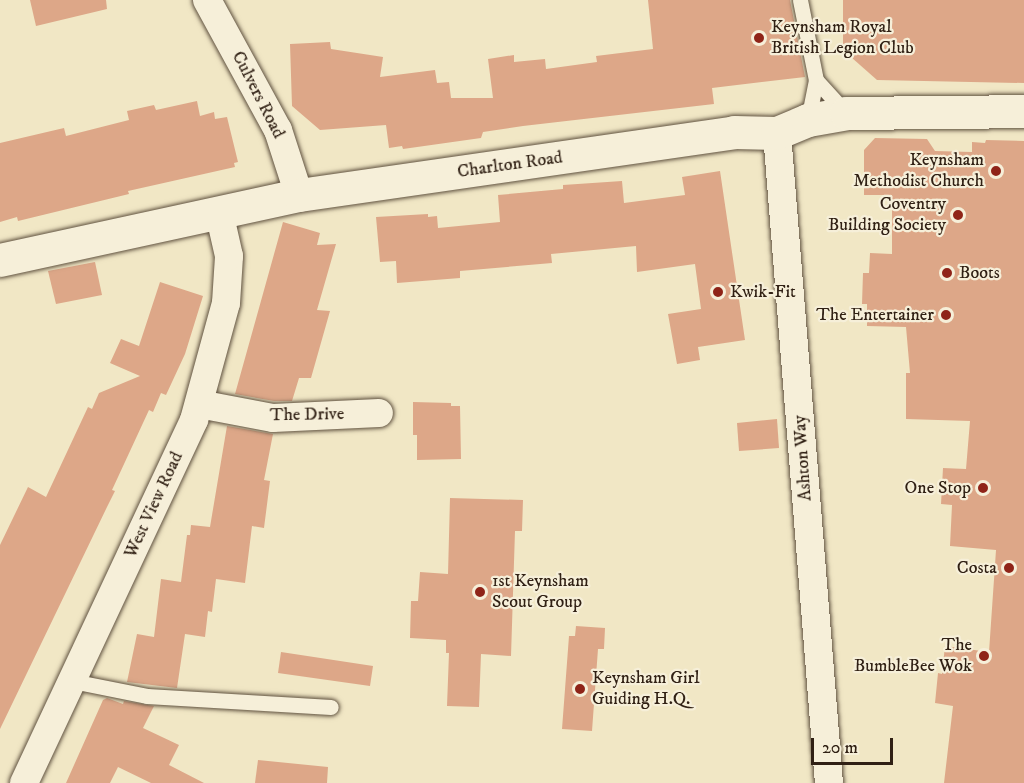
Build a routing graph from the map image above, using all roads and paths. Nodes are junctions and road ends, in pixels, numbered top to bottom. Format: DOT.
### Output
graph roads {
  1 [pos="207,0"];
  2 [pos="800,0"];
  3 [pos="816,80"];
  4 [pos="1024,111"];
  5 [pos="846,114"];
  6 [pos="808,120"];
  7 [pos="777,133"];
  8 [pos="299,195"];
  9 [pos="219,212"];
  10 [pos="0,260"];
  11 [pos="199,404"];
  12 [pos="380,413"];
  13 [pos="72,681"];
  14 [pos="331,707"];
  15 [pos="24,783"];
  16 [pos="829,783"];
  1 -- 8 [label="street, Culvers Road"];
  2 -- 3 [label="lane"];
  3 -- 5 [label="lane"];
  3 -- 6 [label="lane"];
  4 -- 5 [label="street, Charlton Road"];
  5 -- 6 [label="street, Charlton Road"];
  6 -- 7 [label="street, Charlton Road"];
  7 -- 8 [label="street, Charlton Road"];
  7 -- 16 [label="street, Ashton Way"];
  8 -- 9 [label="street, Charlton Road"];
  9 -- 10 [label="street, Charlton Road"];
  9 -- 11 [label="street, West View Road"];
  11 -- 12 [label="street, The Drive"];
  11 -- 13 [label="street, West View Road"];
  13 -- 14 [label="lane"];
  13 -- 15 [label="street, West View Road"];
}
